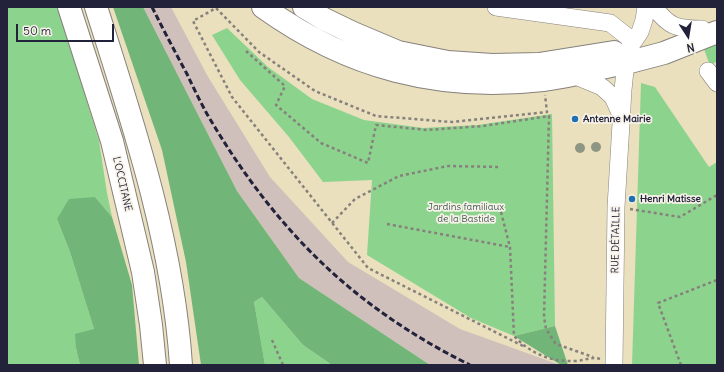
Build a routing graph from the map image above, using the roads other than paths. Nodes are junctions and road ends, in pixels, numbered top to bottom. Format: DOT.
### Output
graph roads {
  1 [pos="69,7"];
  2 [pos="96,7"];
  3 [pos="263,7"];
  4 [pos="304,7"];
  5 [pos="496,7"];
  6 [pos="646,7"];
  7 [pos="654,7"];
  8 [pos="712,29"];
  9 [pos="629,52"];
  10 [pos="573,75"];
  11 [pos="621,116"];
  12 [pos="614,364"];
  13 [pos="155,365"];
  14 [pos="180,365"];
  1 -- 13 [label="main road, L'OCCITANE"];
  2 -- 14 [label="main road"];
  3 -- 10 [label="main road"];
  4 -- 9 [label="main road"];
  5 -- 9 [label="street"];
  6 -- 9 [label="street"];
  7 -- 8 [label="street"];
  8 -- 9 [label="main road"];
  9 -- 10 [label="main road"];
  9 -- 11 [label="street, RUE DÉTAILLE"];
  10 -- 11 [label="street, RUE DÉTAILLE"];
  11 -- 12 [label="street, RUE DÉTAILLE"];
}
